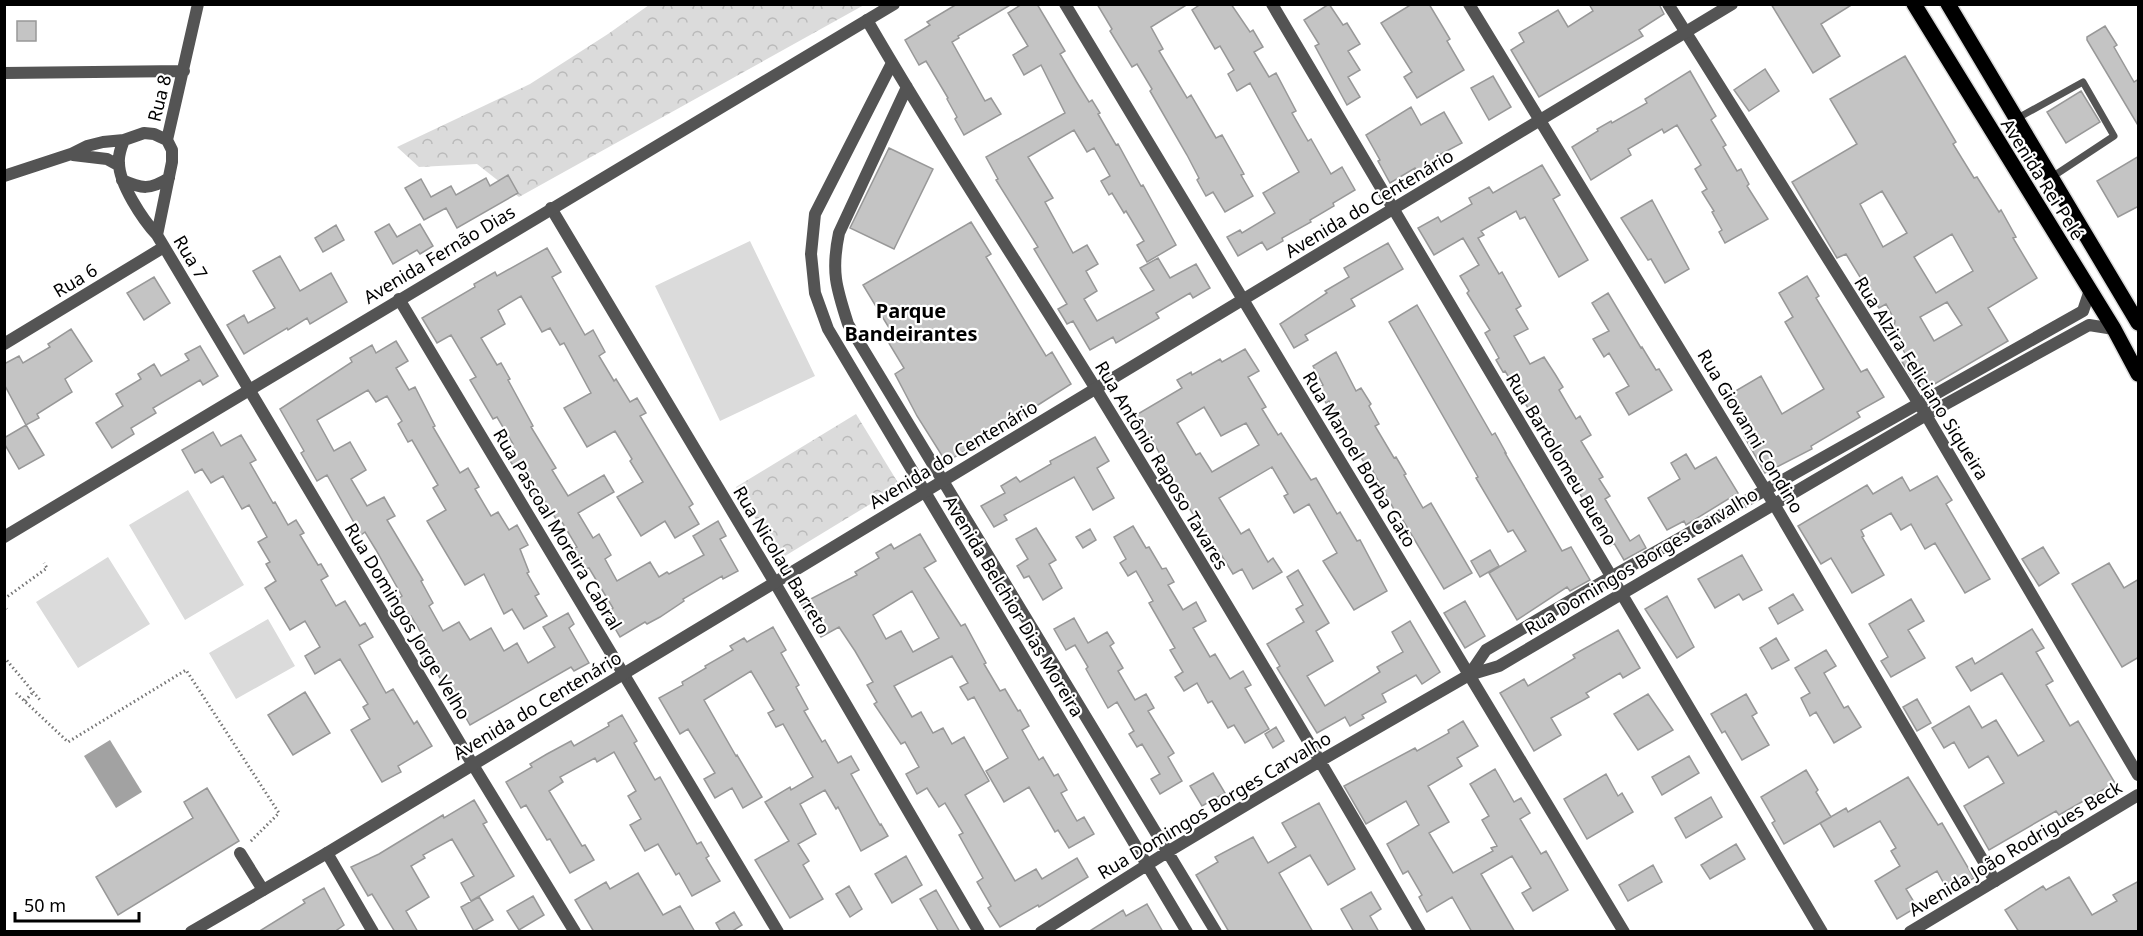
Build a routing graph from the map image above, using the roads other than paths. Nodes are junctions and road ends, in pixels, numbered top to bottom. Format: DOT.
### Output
graph roads {
  1 [pos="198,4"];
  2 [pos="894,4"];
  3 [pos="1065,4"];
  4 [pos="1272,4"];
  5 [pos="1469,4"];
  6 [pos="1668,4"];
  7 [pos="1732,4"];
  8 [pos="1914,4"];
  9 [pos="1948,4"];
  10 [pos="867,20"];
  11 [pos="1685,33"];
  12 [pos="892,63"];
  13 [pos="184,71"];
  14 [pos="4,73"];
  15 [pos="907,87"];
  16 [pos="2016,119"];
  17 [pos="1540,121"];
  18 [pos="124,140"];
  19 [pos="167,140"];
  20 [pos="71,154"];
  21 [pos="118,165"];
  22 [pos="4,176"];
  23 [pos="169,178"];
  24 [pos="2051,178"];
  25 [pos="122,180"];
  26 [pos="552,208"];
  27 [pos="1394,209"];
  28 [pos="157,235"];
  29 [pos="164,247"];
  30 [pos="2090,290"];
  31 [pos="399,299"];
  32 [pos="1243,300"];
  33 [pos="2139,323"];
  34 [pos="2114,329"];
  35 [pos="4,344"];
  36 [pos="2139,374"];
  37 [pos="250,388"];
  38 [pos="1095,389"];
  39 [pos="1918,404"];
  40 [pos="1926,415"];
  41 [pos="942,482"];
  42 [pos="1766,490"];
  43 [pos="925,492"];
  44 [pos="1774,504"];
  45 [pos="4,537"];
  46 [pos="1611,577"];
  47 [pos="775,583"];
  48 [pos="1621,595"];
  49 [pos="624,674"];
  50 [pos="1469,675"];
  51 [pos="1320,761"];
  52 [pos="473,765"];
  53 [pos="2139,775"];
  54 [pos="2139,795"];
  55 [pos="1169,851"];
  56 [pos="327,853"];
  57 [pos="240,854"];
  58 [pos="1148,864"];
  59 [pos="1995,881"];
  60 [pos="262,891"];
  61 [pos="191,932"];
  62 [pos="373,932"];
  63 [pos="575,932"];
  64 [pos="778,932"];
  65 [pos="979,932"];
  66 [pos="1041,932"];
  67 [pos="1187,932"];
  68 [pos="1216,932"];
  69 [pos="1420,932"];
  70 [pos="1624,932"];
  71 [pos="1822,932"];
  72 [pos="1910,932"];
  1 -- 13 [label="street, Rua 8"];
  2 -- 10 [label="street, Avenida Fernão Dias"];
  3 -- 32 [label="street, Rua Manoel Borba Gato"];
  4 -- 27 [label="street, Rua Bartolomeu Bueno"];
  5 -- 17 [label="street, Rua Giovanni Condino"];
  6 -- 11 [label="street, Rua Alzira Feliciano Siqueira"];
  7 -- 11 [label="street, Avenida do Centenário"];
  8 -- 30 [label="main road, Avenida Rei Pelé"];
  9 -- 16 [label="main road, Avenida Rei Pelé"];
  10 -- 12 [label="street, Rua Antônio Raposo Tavares"];
  10 -- 26 [label="street, Avenida Fernão Dias"];
  11 -- 17 [label="street, Avenida do Centenário"];
  11 -- 39 [label="street, Rua Alzira Feliciano Siqueira"];
  12 -- 15 [label="street, Rua Antônio Raposo Tavares"];
  12 -- 43 [label="street, Avenida Belchior Dias Moreira"];
  13 -- 14 [label="street"];
  13 -- 19 [label="street, Rua 8"];
  15 -- 38 [label="street, Rua Antônio Raposo Tavares"];
  15 -- 41 [label="street, Avenida Belchior Dias Moreira"];
  16 -- 24 [label="main road, Avenida Rei Pelé"];
  16 -- 24 [label="lane"];
  17 -- 27 [label="street, Avenida do Centenário"];
  17 -- 42 [label="street, Rua Giovanni Condino"];
  18 -- 19 [label="street"];
  18 -- 20 [label="street"];
  18 -- 21 [label="street, Rua 7"];
  19 -- 23 [label="street, Rua 8"];
  20 -- 21 [label="street"];
  20 -- 22 [label="street"];
  21 -- 25 [label="street, Rua 7"];
  23 -- 25 [label="street"];
  23 -- 28 [label="street, Rua 8"];
  24 -- 33 [label="main road, Avenida Rei Pelé"];
  25 -- 28 [label="street, Rua 7"];
  26 -- 31 [label="street, Avenida Fernão Dias"];
  26 -- 47 [label="street, Rua Nicolau Barreto"];
  27 -- 32 [label="street, Avenida do Centenário"];
  27 -- 46 [label="street, Rua Bartolomeu Bueno"];
  28 -- 29 [label="street, Rua 7"];
  29 -- 35 [label="street, Rua 6"];
  29 -- 37 [label="street, Rua 7"];
  30 -- 34 [label="main road, Avenida Rei Pelé"];
  30 -- 39 [label="street, Rua Domingos Borges Carvalho"];
  31 -- 37 [label="street, Avenida Fernão Dias"];
  31 -- 49 [label="street, Rua Pascoal Moreira Cabral"];
  32 -- 38 [label="street, Avenida do Centenário"];
  32 -- 50 [label="street, Rua Manoel Borba Gato"];
  34 -- 36 [label="main road, Avenida Rei Pelé"];
  34 -- 40 [label="street, Rua Domingos Borges Carvalho"];
  37 -- 45 [label="street, Avenida Fernão Dias"];
  37 -- 52 [label="street, Rua Domingos Jorge Velho"];
  38 -- 41 [label="street, Avenida do Centenário"];
  38 -- 51 [label="street, Rua Antônio Raposo Tavares"];
  39 -- 40 [label="street, Rua Alzira Feliciano Siqueira"];
  39 -- 42 [label="street, Rua Domingos Borges Carvalho"];
  40 -- 44 [label="street, Rua Domingos Borges Carvalho"];
  40 -- 53 [label="street, Rua Alzira Feliciano Siqueira"];
  41 -- 43 [label="street, Avenida do Centenário"];
  41 -- 55 [label="street, Avenida Belchior Dias Moreira"];
  42 -- 44 [label="street, Rua Giovanni Condino"];
  42 -- 46 [label="street, Rua Domingos Borges Carvalho"];
  43 -- 47 [label="street, Avenida do Centenário"];
  43 -- 58 [label="street, Avenida Belchior Dias Moreira"];
  44 -- 48 [label="street, Rua Domingos Borges Carvalho"];
  44 -- 59 [label="street, Rua Giovanni Condino"];
  46 -- 48 [label="street, Rua Bartolomeu Bueno"];
  46 -- 50 [label="street, Rua Domingos Borges Carvalho"];
  47 -- 49 [label="street, Avenida do Centenário"];
  47 -- 65 [label="street, Rua Nicolau Barreto"];
  48 -- 50 [label="street, Rua Domingos Borges Carvalho"];
  48 -- 71 [label="street, Rua Bartolomeu Bueno"];
  49 -- 52 [label="street, Avenida do Centenário"];
  49 -- 64 [label="street, Rua Pascoal Moreira Cabral"];
  50 -- 51 [label="street, Rua Domingos Borges Carvalho"];
  50 -- 70 [label="street, Rua Manoel Borba Gato"];
  51 -- 55 [label="street, Rua Domingos Borges Carvalho"];
  51 -- 69 [label="street, Rua Antônio Raposo Tavares"];
  52 -- 56 [label="street, Avenida do Centenário"];
  52 -- 63 [label="street, Rua Domingos Jorge Velho"];
  54 -- 59 [label="street, Avenida João Rodrigues Beck"];
  55 -- 58 [label="street, Rua Domingos Borges Carvalho"];
  55 -- 68 [label="street, Avenida Belchior Dias Moreira"];
  56 -- 60 [label="street, Avenida do Centenário"];
  56 -- 62 [label="street"];
  57 -- 60 [label="street"];
  58 -- 66 [label="street, Rua Domingos Borges Carvalho"];
  58 -- 67 [label="street, Avenida Belchior Dias Moreira"];
  59 -- 72 [label="street, Avenida João Rodrigues Beck"];
  60 -- 61 [label="street, Avenida do Centenário"];
}
